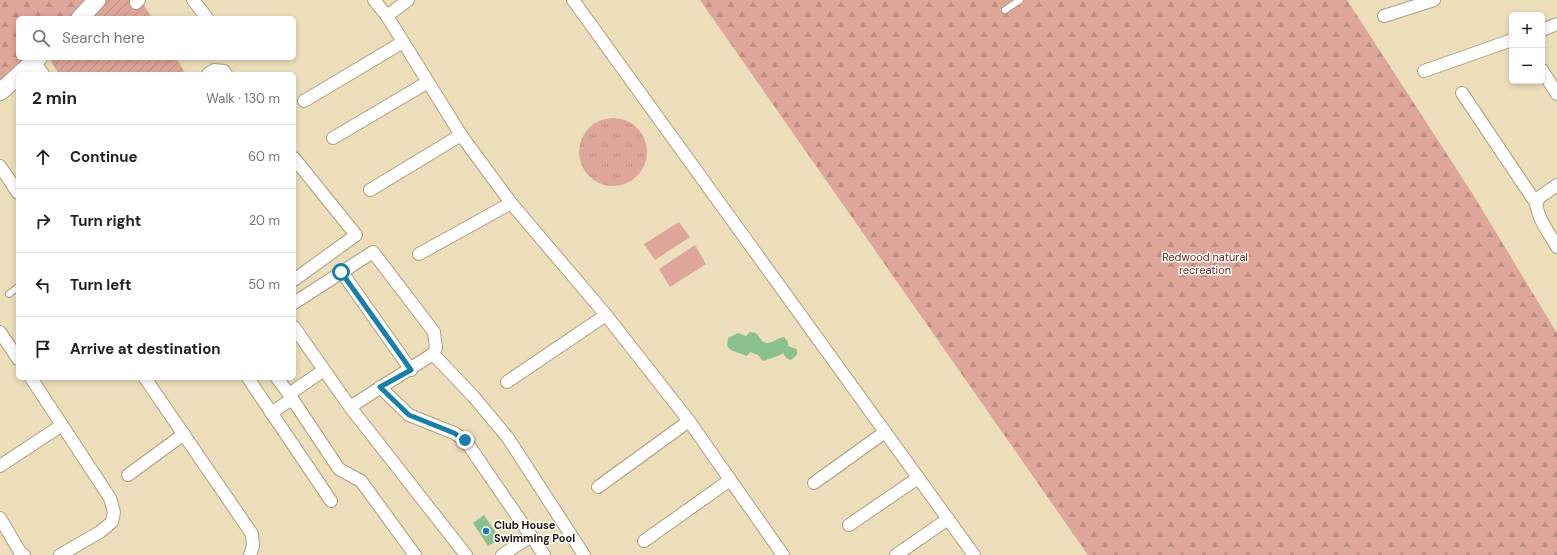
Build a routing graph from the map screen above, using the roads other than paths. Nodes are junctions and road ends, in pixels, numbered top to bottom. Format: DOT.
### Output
graph roads {
  1 [pos="97,0"];
  2 [pos="193,0"];
  3 [pos="374,0"];
  4 [pos="408,0"];
  5 [pos="573,0"];
  6 [pos="1020,0"];
  7 [pos="1434,0"];
  8 [pos="1005,10"];
  9 [pos="82,16"];
  10 [pos="205,16"];
  11 [pos="387,16"];
  12 [pos="1384,16"];
  13 [pos="1557,24"];
  14 [pos="1545,29"];
  15 [pos="1509,41"];
  16 [pos="403,42"];
  17 [pos="38,65"];
  18 [pos="1424,71"];
  19 [pos="24,72"];
  20 [pos="211,72"];
  21 [pos="225,72"];
  22 [pos="1545,75"];
  23 [pos="16,78"];
  24 [pos="428,82"];
  25 [pos="0,92"];
  26 [pos="1462,93"];
  27 [pos="1557,94"];
  28 [pos="304,101"];
  29 [pos="461,135"];
  30 [pos="333,138"];
  31 [pos="296,160"];
  32 [pos="0,166"];
  33 [pos="1557,185"];
  34 [pos="16,190"];
  35 [pos="370,190"];
  36 [pos="511,203"];
  37 [pos="1536,203"];
  38 [pos="1557,247"];
  39 [pos="419,254"];
  40 [pos="341,272"];
  41 [pos="296,279"];
  42 [pos="16,289"];
  43 [pos="9,294"];
  44 [pos="296,302"];
  45 [pos="606,315"];
  46 [pos="296,330"];
  47 [pos="0,333"];
  48 [pos="433,354"];
  49 [pos="16,356"];
  50 [pos="324,370"];
  51 [pos="411,370"];
  52 [pos="32,380"];
  53 [pos="146,380"];
  54 [pos="249,380"];
  55 [pos="278,380"];
  56 [pos="507,382"];
  57 [pos="380,387"];
  58 [pos="290,396"];
  59 [pos="350,407"];
  60 [pos="272,413"];
  61 [pos="690,421"];
  62 [pos="62,425"];
  63 [pos="885,432"];
  64 [pos="184,434"];
  65 [pos="0,466"];
  66 [pos="128,475"];
  67 [pos="918,478"];
  68 [pos="730,480"];
  69 [pos="814,483"];
  70 [pos="598,487"];
  71 [pos="331,501"];
  72 [pos="0,518"];
  73 [pos="948,519"];
  74 [pos="849,525"];
  75 [pos="530,536"];
  76 [pos="644,541"];
  77 [pos="781,554"];
  78 [pos="24,555"];
  79 [pos="60,555"];
  80 [pos="250,555"];
  81 [pos="415,555"];
  82 [pos="466,555"];
  83 [pos="502,555"];
  84 [pos="544,555"];
  85 [pos="584,555"];
  86 [pos="896,555"];
  87 [pos="974,555"];
  1 -- 9 [label="main road"];
  2 -- 10 [label="street"];
  3 -- 11 [label="street"];
  4 -- 11 [label="street"];
  5 -- 63 [label="street"];
  6 -- 8 [label="lane"];
  7 -- 12 [label="street"];
  11 -- 16 [label="street"];
  13 -- 14 [label="street"];
  15 -- 18 [label="street"];
  16 -- 24 [label="street"];
  16 -- 28 [label="street"];
  17 -- 19 [label="main road"];
  20 -- 21 [label="street"];
  22 -- 27 [label="street"];
  23 -- 25 [label="main road"];
  24 -- 29 [label="street"];
  24 -- 30 [label="street"];
  26 -- 37 [label="street"];
  29 -- 35 [label="street"];
  29 -- 36 [label="street"];
  31 -- 41 [label="street"];
  32 -- 34 [label="street"];
  33 -- 37 [label="street"];
  36 -- 39 [label="street"];
  36 -- 45 [label="street"];
  37 -- 38 [label="street"];
  40 -- 44 [label="street"];
  40 -- 48 [label="street"];
  40 -- 51 [label="street"];
  42 -- 43 [label="lane"];
  45 -- 56 [label="street"];
  45 -- 61 [label="street"];
  46 -- 50 [label="street"];
  47 -- 49 [label="street"];
  48 -- 51 [label="street"];
  48 -- 85 [label="street"];
  50 -- 58 [label="street"];
  50 -- 59 [label="street"];
  51 -- 57 [label="street"];
  52 -- 62 [label="street"];
  53 -- 64 [label="street"];
  54 -- 60 [label="street"];
  55 -- 58 [label="street"];
  57 -- 59 [label="street"];
  57 -- 75 [label="street"];
  58 -- 60 [label="street"];
  58 -- 81 [label="street"];
  59 -- 82 [label="street"];
  60 -- 71 [label="street"];
  61 -- 68 [label="street"];
  61 -- 70 [label="street"];
  62 -- 65 [label="street"];
  62 -- 79 [label="street"];
  63 -- 67 [label="street"];
  63 -- 69 [label="street"];
  64 -- 66 [label="street"];
  64 -- 80 [label="street"];
  67 -- 73 [label="street"];
  67 -- 74 [label="street"];
  68 -- 76 [label="street"];
  68 -- 77 [label="street"];
  72 -- 78 [label="street"];
  73 -- 86 [label="street"];
  73 -- 87 [label="street"];
  75 -- 83 [label="street"];
  75 -- 84 [label="street"];
}
